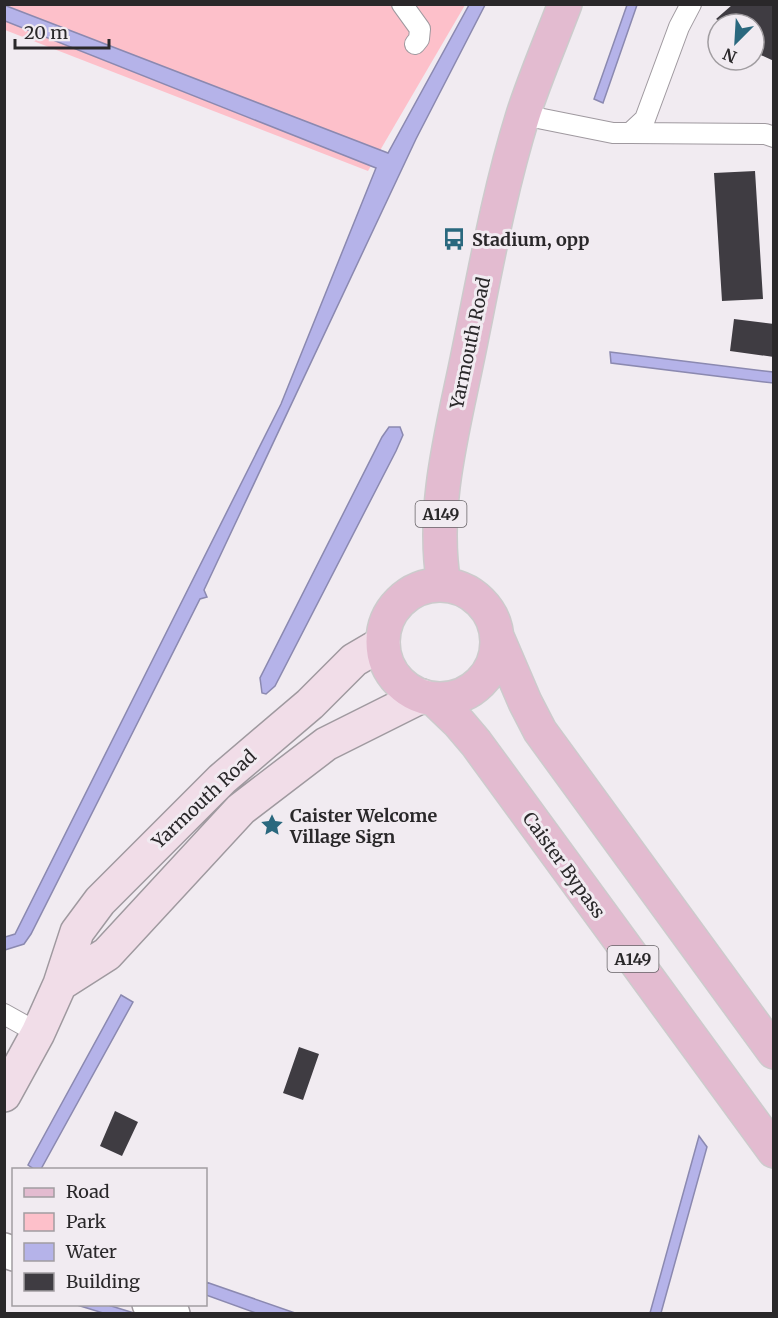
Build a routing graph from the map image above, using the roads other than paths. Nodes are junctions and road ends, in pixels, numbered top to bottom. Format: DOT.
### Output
graph roads {
  1 [pos="402,4"];
  2 [pos="565,4"];
  3 [pos="691,4"];
  4 [pos="415,44"];
  5 [pos="523,115"];
  6 [pos="630,133"];
  7 [pos="774,137"];
  8 [pos="444,585"];
  9 [pos="498,639"];
  10 [pos="383,643"];
  11 [pos="428,698"];
  12 [pos="60,984"];
  13 [pos="4,1014"];
  14 [pos="38,1033"];
  15 [pos="774,1053"];
  16 [pos="4,1095"];
  17 [pos="774,1151"];
  18 [pos="152,1306"];
  19 [pos="173,1314"];
  1 -- 4 [label="lane"];
  2 -- 5 [label="main road, Yarmouth Road / A149"];
  3 -- 6 [label="lane"];
  5 -- 6 [label="lane"];
  5 -- 8 [label="main road, Yarmouth Road / A149"];
  6 -- 7 [label="lane"];
  8 -- 9 [label="main road"];
  8 -- 10 [label="main road"];
  9 -- 11 [label="main road"];
  9 -- 15 [label="main road"];
  10 -- 11 [label="main road"];
  10 -- 12 [label="street, Yarmouth Road"];
  11 -- 12 [label="street, Yarmouth Road"];
  11 -- 17 [label="main road, Caister Bypass / A149"];
  12 -- 14 [label="street, Yarmouth Road"];
  13 -- 14 [label="lane"];
  14 -- 16 [label="street, Yarmouth Road"];
  18 -- 19 [label="street"];
}
